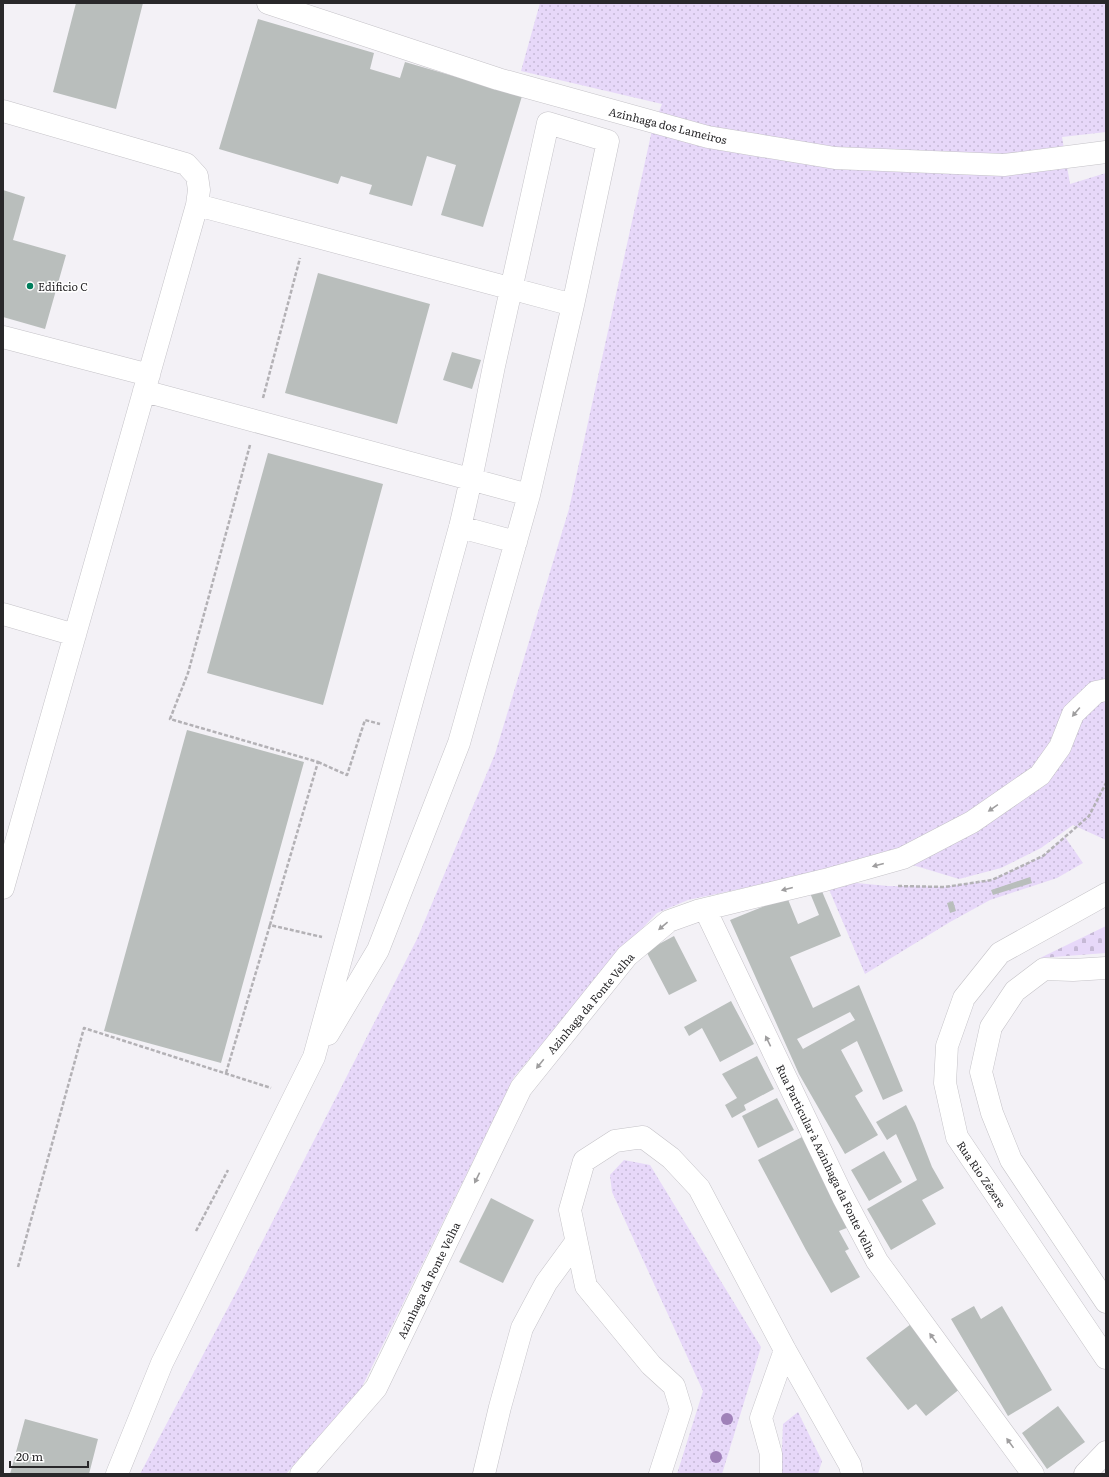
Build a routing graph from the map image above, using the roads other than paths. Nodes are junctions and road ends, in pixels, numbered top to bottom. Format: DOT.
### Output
graph roads {
  1 [pos="268,3"];
  2 [pos="3,111"];
  3 [pos="1106,152"];
  4 [pos="197,205"];
  5 [pos="511,288"];
  6 [pos="573,305"];
  7 [pos="4,340"];
  8 [pos="146,383"];
  9 [pos="470,480"];
  10 [pos="529,495"];
  11 [pos="460,527"];
  12 [pos="516,542"];
  13 [pos="3,614"];
  14 [pos="75,634"];
  15 [pos="1106,690"];
  16 [pos="3,888"];
  17 [pos="1106,894"];
  18 [pos="705,909"];
  19 [pos="1106,968"];
  20 [pos="314,1057"];
  21 [pos="576,1242"];
  22 [pos="1106,1302"];
  23 [pos="785,1350"];
  24 [pos="1106,1358"];
  25 [pos="1106,1452"];
  26 [pos="117,1474"];
  27 [pos="301,1474"];
  28 [pos="484,1474"];
  29 [pos="660,1474"];
  30 [pos="772,1474"];
  31 [pos="852,1474"];
  32 [pos="1033,1474"];
  33 [pos="1084,1474"];
  1 -- 3 [label="street, Azinhaga dos Lameiros"];
  2 -- 4 [label="street"];
  4 -- 5 [label="street"];
  4 -- 8 [label="street"];
  5 -- 6 [label="street"];
  5 -- 6 [label="street"];
  5 -- 9 [label="street"];
  6 -- 10 [label="street"];
  7 -- 8 [label="street"];
  8 -- 9 [label="street"];
  8 -- 14 [label="street"];
  9 -- 10 [label="street"];
  9 -- 11 [label="street"];
  10 -- 12 [label="street"];
  11 -- 12 [label="street"];
  11 -- 20 [label="street"];
  12 -- 20 [label="street"];
  13 -- 14 [label="street"];
  14 -- 16 [label="street"];
  15 -- 18 [label="street, Azinhaga da Fonte Velha, one-way"];
  17 -- 24 [label="street, Rua Rio Zêzere"];
  18 -- 27 [label="street, Azinhaga da Fonte Velha, one-way"];
  32 -- 18 [label="street, Rua Particular à Azinhaga da Fonte Velha, one-way"];
  19 -- 22 [label="street"];
  20 -- 26 [label="street"];
  21 -- 23 [label="street"];
  21 -- 28 [label="street"];
  21 -- 29 [label="street"];
  23 -- 30 [label="street"];
  23 -- 31 [label="street"];
  25 -- 33 [label="street"];
}
